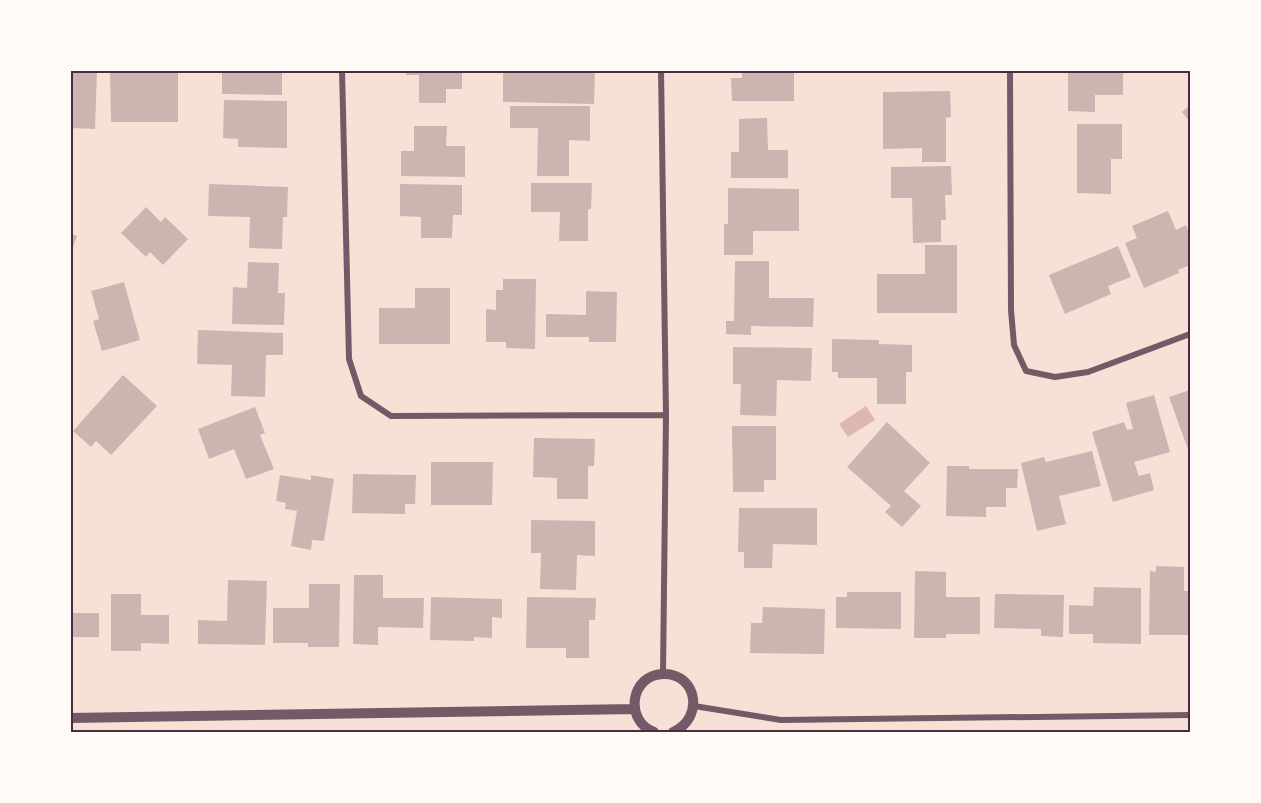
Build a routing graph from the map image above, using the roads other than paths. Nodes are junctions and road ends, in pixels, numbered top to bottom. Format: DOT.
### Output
graph roads {
  1 [pos="342,70"];
  2 [pos="661,70"];
  3 [pos="1010,70"];
  4 [pos="1191,334"];
  5 [pos="666,415"];
  6 [pos="663,674"];
  7 [pos="694,706"];
  8 [pos="634,709"];
  9 [pos="1191,715"];
  10 [pos="70,718"];
  11 [pos="654,732"];
  12 [pos="673,732"];
  1 -- 5 [label="street"];
  2 -- 5 [label="street"];
  3 -- 4 [label="street"];
  5 -- 6 [label="street"];
  6 -- 7 [label="street"];
  6 -- 8 [label="street"];
  7 -- 9 [label="street"];
  7 -- 12 [label="street"];
  8 -- 10 [label="street"];
  8 -- 11 [label="street"];
}
